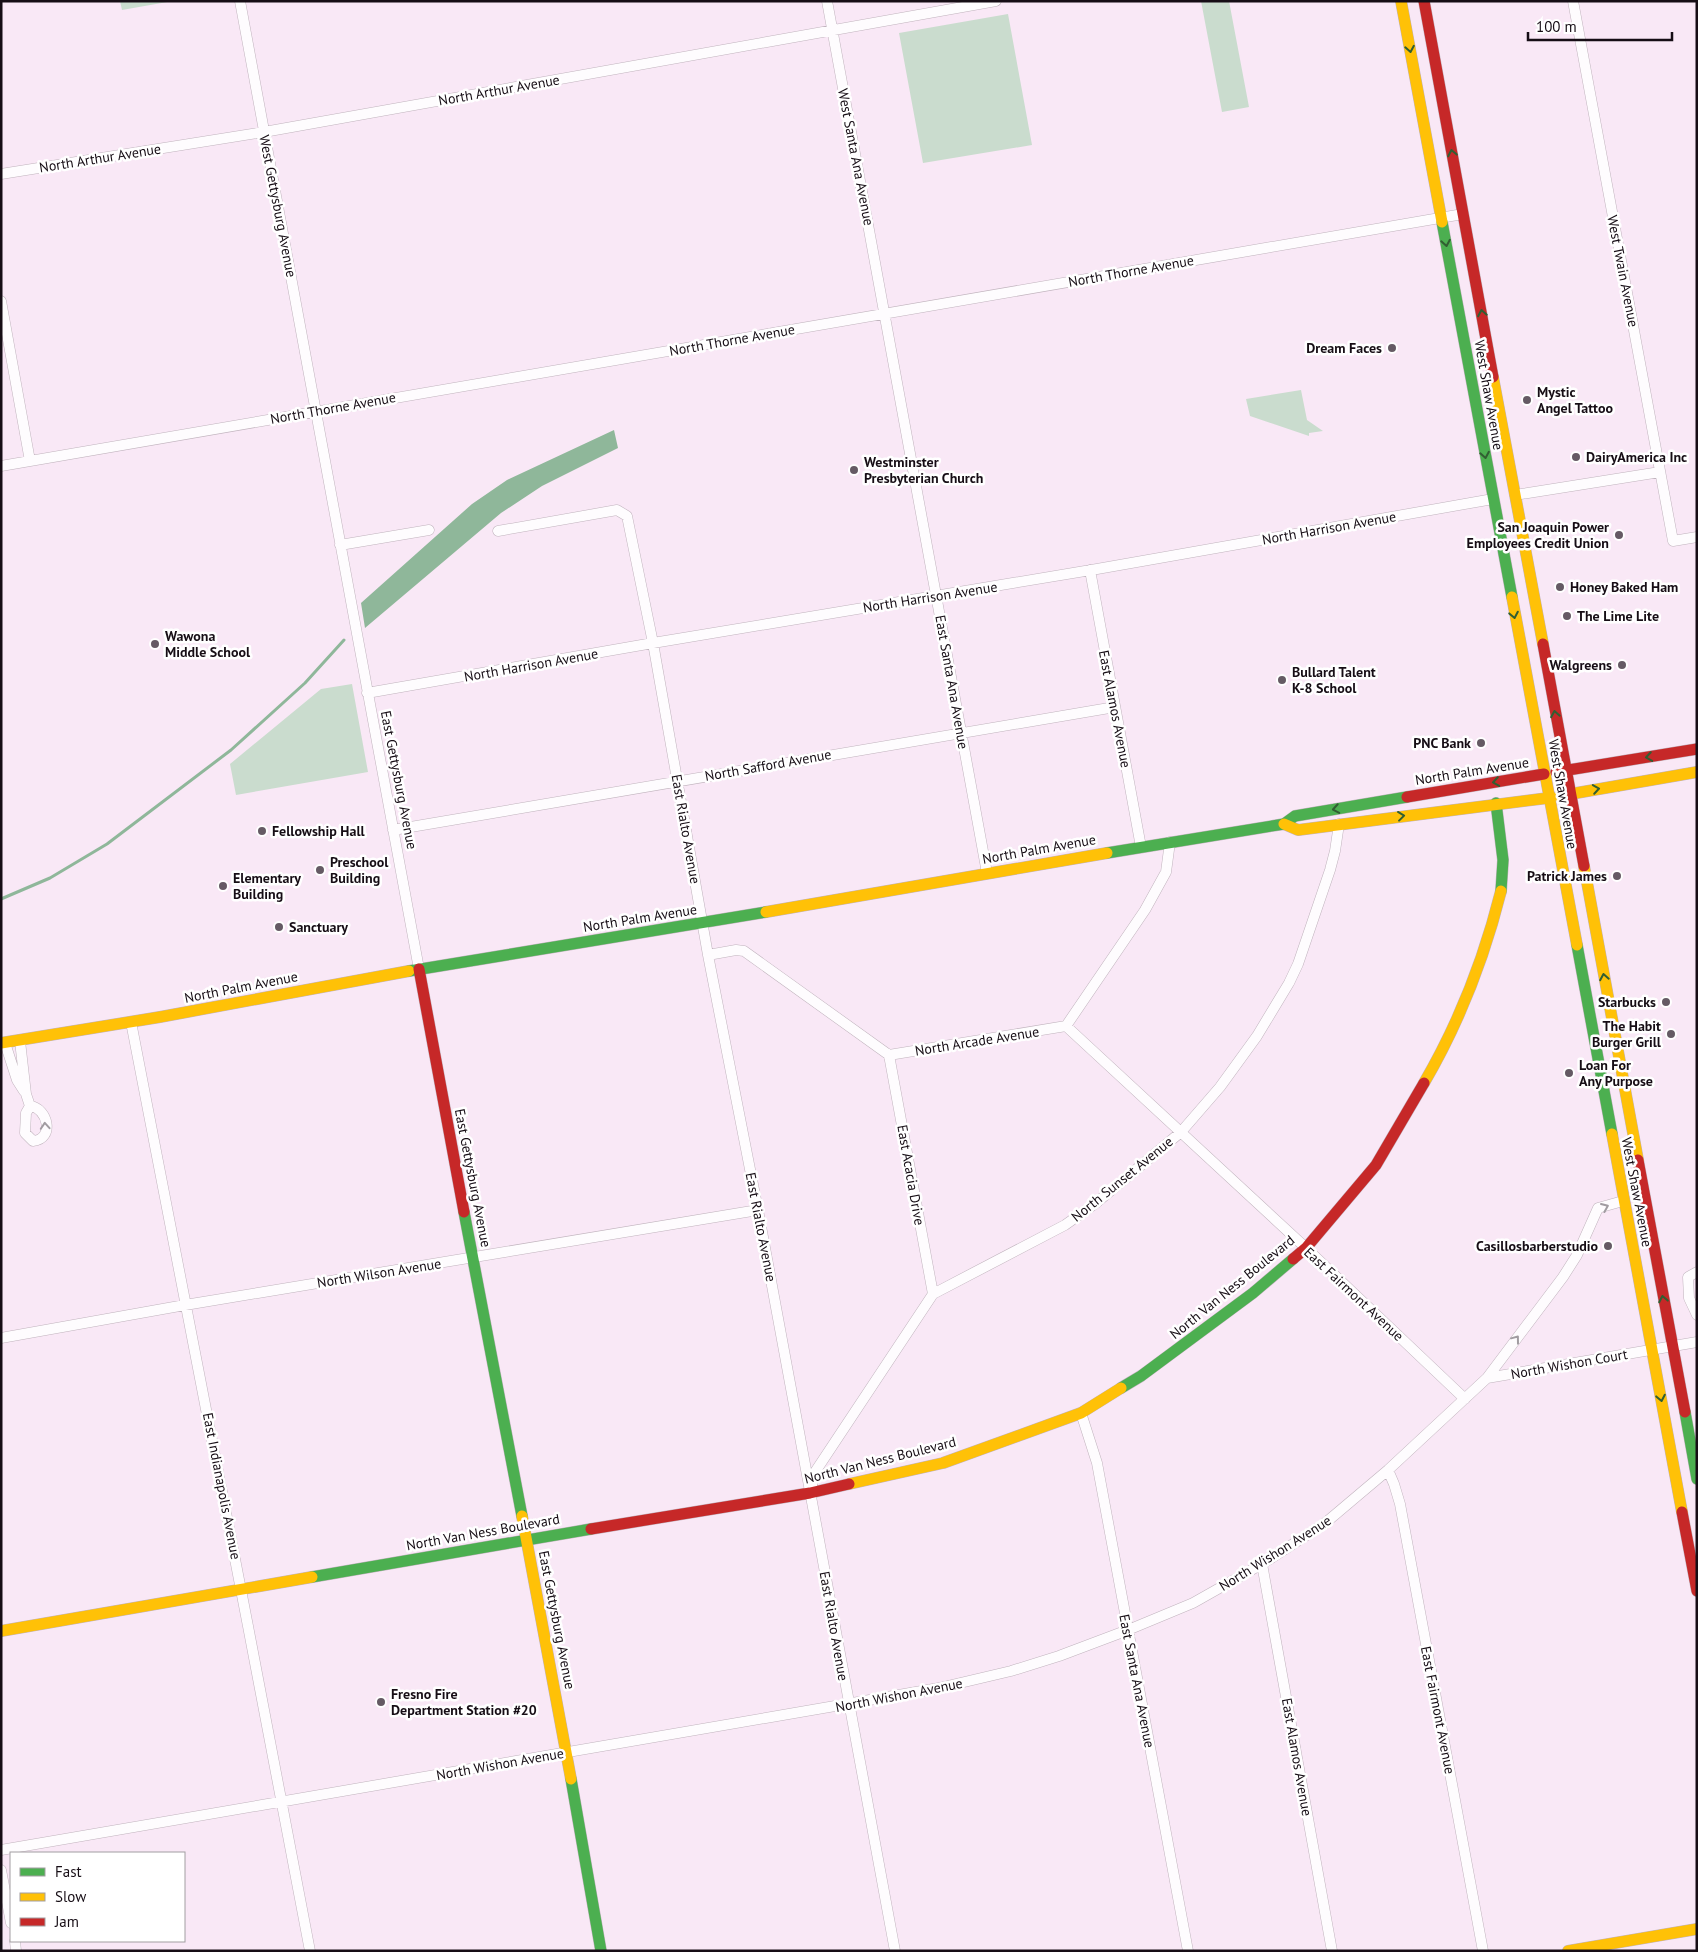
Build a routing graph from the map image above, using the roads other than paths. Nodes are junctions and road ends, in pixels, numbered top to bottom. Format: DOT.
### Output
graph roads {
  1 [pos="240,1"];
  2 [pos="827,1"];
  3 [pos="996,1"];
  4 [pos="1401,1"];
  5 [pos="1424,1"];
  6 [pos="1573,1"];
  7 [pos="832,31"];
  8 [pos="264,132"];
  9 [pos="1,174"];
  10 [pos="1464,214"];
  11 [pos="1441,218"];
  12 [pos="1,301"];
  13 [pos="885,314"];
  14 [pos="1476,406"];
  15 [pos="316,411"];
  16 [pos="30,461"];
  17 [pos="1,466"];
  18 [pos="1660,472"];
  19 [pos="1515,495"];
  20 [pos="1493,499"];
  21 [pos="429,530"];
  22 [pos="498,531"];
  23 [pos="1697,537"];
  24 [pos="340,545"];
  25 [pos="1526,550"];
  26 [pos="1090,570"];
  27 [pos="936,596"];
  28 [pos="652,643"];
  29 [pos="367,693"];
  30 [pos="1114,707"];
  31 [pos="961,732"];
  32 [pos="1697,749"];
  33 [pos="1565,771"];
  34 [pos="1697,772"];
  35 [pos="1544,774"];
  36 [pos="677,780"];
  37 [pos="1569,794"];
  38 [pos="1548,798"];
  39 [pos="1496,803"];
  40 [pos="1284,824"];
  41 [pos="1339,824"];
  42 [pos="393,830"];
  43 [pos="1170,842"];
  44 [pos="1141,847"];
  45 [pos="987,873"];
  46 [pos="703,924"];
  47 [pos="708,955"];
  48 [pos="419,970"];
  49 [pos="131,1022"];
  50 [pos="1590,1023"];
  51 [pos="1066,1026"];
  52 [pos="20,1040"];
  53 [pos="3,1043"];
  54 [pos="889,1055"];
  55 [pos="26,1094"];
  56 [pos="30,1106"];
  57 [pos="1630,1120"];
  58 [pos="1181,1132"];
  59 [pos="1623,1201"];
  60 [pos="758,1210"];
  61 [pos="1306,1248"];
  62 [pos="473,1258"];
  63 [pos="1692,1274"];
  64 [pos="933,1294"];
  65 [pos="185,1305"];
  66 [pos="1697,1315"];
  67 [pos="1,1338"];
  68 [pos="1697,1342"];
  69 [pos="1672,1347"];
  70 [pos="1652,1350"];
  71 [pos="1487,1378"];
  72 [pos="1465,1399"];
  73 [pos="1081,1412"];
  74 [pos="1388,1470"];
  75 [pos="1697,1479"];
  76 [pos="810,1493"];
  77 [pos="526,1539"];
  78 [pos="1262,1564"];
  79 [pos="243,1590"];
  80 [pos="1697,1591"];
  81 [pos="1128,1630"];
  82 [pos="1,1631"];
  83 [pos="848,1705"];
  84 [pos="566,1753"];
  85 [pos="282,1802"];
  86 [pos="1,1850"];
  87 [pos="1,1870"];
  88 [pos="10,1918"];
  89 [pos="1697,1929"];
  90 [pos="1628,1946"];
  91 [pos="310,1951"];
  92 [pos="601,1951"];
  93 [pos="895,1951"];
  94 [pos="1188,1951"];
  95 [pos="1332,1951"];
  96 [pos="1483,1951"];
  97 [pos="1568,1951"];
  1 -- 8 [label="street, West Gettysburg Avenue"];
  2 -- 7 [label="street, West Santa Ana Avenue"];
  3 -- 7 [label="street, North Arthur Avenue"];
  4 -- 11 [label="main road, West Shaw Avenue, one-way"];
  10 -- 5 [label="main road, West Shaw Avenue, one-way"];
  6 -- 18 [label="street, West Twain Avenue"];
  7 -- 8 [label="street, North Arthur Avenue"];
  7 -- 13 [label="street, West Santa Ana Avenue"];
  8 -- 9 [label="street, North Arthur Avenue"];
  8 -- 15 [label="street, West Gettysburg Avenue"];
  10 -- 11 [label="street, North Thorne Avenue"];
  19 -- 10 [label="main road, West Shaw Avenue, one-way"];
  11 -- 13 [label="street, North Thorne Avenue"];
  11 -- 14 [label="main road, West Shaw Avenue, one-way"];
  12 -- 16 [label="street"];
  13 -- 15 [label="street, North Thorne Avenue"];
  13 -- 27 [label="street, East Santa Ana Avenue"];
  14 -- 19 [label="main road"];
  14 -- 20 [label="main road, West Shaw Avenue, one-way"];
  15 -- 16 [label="street, North Thorne Avenue"];
  15 -- 24 [label="street, East Gettysburg Avenue"];
  16 -- 17 [label="street, North Thorne Avenue"];
  18 -- 19 [label="street"];
  18 -- 23 [label="street, West Twain Avenue"];
  19 -- 25 [label="main road, West Shaw Avenue"];
  20 -- 25 [label="main road"];
  20 -- 26 [label="street, North Harrison Avenue"];
  20 -- 35 [label="main road, West Shaw Avenue, one-way"];
  21 -- 24 [label="street"];
  22 -- 28 [label="street, East Rialto Avenue"];
  24 -- 29 [label="street, East Gettysburg Avenue"];
  33 -- 25 [label="main road, West Shaw Avenue, one-way"];
  26 -- 27 [label="street, North Harrison Avenue"];
  26 -- 30 [label="street, East Alamos Avenue"];
  27 -- 28 [label="street, North Harrison Avenue"];
  27 -- 31 [label="street, East Santa Ana Avenue"];
  28 -- 29 [label="street, North Harrison Avenue"];
  28 -- 36 [label="street, East Rialto Avenue"];
  29 -- 42 [label="street, East Gettysburg Avenue"];
  30 -- 31 [label="street, North Safford Avenue"];
  30 -- 44 [label="street, East Alamos Avenue"];
  31 -- 36 [label="street, North Safford Avenue"];
  31 -- 45 [label="street, East Santa Ana Avenue"];
  32 -- 33 [label="main road, North Palm Avenue, one-way"];
  33 -- 35 [label="main road, North Palm Avenue"];
  33 -- 37 [label="main road, West Shaw Avenue"];
  37 -- 34 [label="main road, North Palm Avenue, one-way"];
  35 -- 38 [label="main road, West Shaw Avenue"];
  35 -- 40 [label="main road, North Palm Avenue, one-way"];
  36 -- 42 [label="street, North Safford Avenue"];
  36 -- 46 [label="street, East Rialto Avenue"];
  37 -- 38 [label="main road, North Palm Avenue"];
  57 -- 37 [label="main road, West Shaw Avenue, one-way"];
  38 -- 39 [label="main road, North Palm Avenue"];
  38 -- 50 [label="main road, West Shaw Avenue"];
  41 -- 39 [label="main road, North Palm Avenue, one-way"];
  39 -- 61 [label="main road, North Van Ness Boulevard"];
  40 -- 41 [label="main road, North Palm Avenue"];
  40 -- 43 [label="main road, North Palm Avenue"];
  41 -- 58 [label="street, North Sunset Avenue"];
  42 -- 48 [label="street, East Gettysburg Avenue"];
  43 -- 44 [label="main road, North Palm Avenue"];
  43 -- 51 [label="street"];
  44 -- 45 [label="main road, North Palm Avenue"];
  45 -- 46 [label="main road, North Palm Avenue"];
  46 -- 47 [label="street, East Rialto Avenue"];
  46 -- 48 [label="main road, North Palm Avenue"];
  47 -- 54 [label="street"];
  47 -- 60 [label="street, East Rialto Avenue"];
  48 -- 49 [label="main road, North Palm Avenue"];
  48 -- 62 [label="main road, East Gettysburg Avenue"];
  49 -- 52 [label="main road, North Palm Avenue"];
  49 -- 65 [label="street, East Indianapolis Avenue"];
  50 -- 57 [label="main road"];
  50 -- 59 [label="main road, West Shaw Avenue"];
  51 -- 54 [label="street, North Arcade Avenue"];
  51 -- 58 [label="street, East Fairmont Avenue"];
  52 -- 53 [label="main road, North Palm Avenue"];
  52 -- 55 [label="street"];
  53 -- 55 [label="street"];
  54 -- 64 [label="street, East Acacia Drive"];
  55 -- 56 [label="street"];
  69 -- 57 [label="main road, West Shaw Avenue, one-way"];
  58 -- 61 [label="street, East Fairmont Avenue"];
  58 -- 64 [label="street, North Sunset Avenue"];
  59 -- 70 [label="main road, West Shaw Avenue"];
  71 -- 59 [label="street, North Wishon Avenue, one-way"];
  60 -- 62 [label="street, North Wilson Avenue"];
  60 -- 76 [label="street, East Rialto Avenue"];
  61 -- 72 [label="street, East Fairmont Avenue"];
  61 -- 73 [label="main road, North Van Ness Boulevard"];
  62 -- 65 [label="street, North Wilson Avenue"];
  62 -- 77 [label="main road, East Gettysburg Avenue"];
  63 -- 66 [label="street"];
  64 -- 76 [label="street, North Sunset Avenue"];
  65 -- 67 [label="street, North Wilson Avenue"];
  65 -- 79 [label="street, East Indianapolis Avenue"];
  68 -- 69 [label="street"];
  69 -- 70 [label="street"];
  69 -- 75 [label="main road, West Shaw Avenue"];
  70 -- 71 [label="street, North Wishon Court"];
  70 -- 80 [label="main road, West Shaw Avenue, one-way"];
  71 -- 72 [label="street, North Wishon Avenue"];
  72 -- 74 [label="street, North Wishon Avenue"];
  73 -- 76 [label="main road, North Van Ness Boulevard"];
  73 -- 81 [label="street, East Santa Ana Avenue"];
  74 -- 78 [label="street, North Wishon Avenue"];
  74 -- 96 [label="street, East Fairmont Avenue"];
  76 -- 77 [label="main road, North Van Ness Boulevard"];
  76 -- 83 [label="street, East Rialto Avenue"];
  77 -- 79 [label="main road, North Van Ness Boulevard"];
  77 -- 84 [label="main road, East Gettysburg Avenue"];
  78 -- 81 [label="street, North Wishon Avenue"];
  78 -- 95 [label="street, East Alamos Avenue"];
  79 -- 82 [label="main road, North Van Ness Boulevard"];
  79 -- 85 [label="street, East Indianapolis Avenue"];
  81 -- 83 [label="street, North Wishon Avenue"];
  81 -- 94 [label="street, East Santa Ana Avenue"];
  83 -- 84 [label="street, North Wishon Avenue"];
  83 -- 93 [label="street, East Rialto Avenue"];
  84 -- 85 [label="street, North Wishon Avenue"];
  84 -- 92 [label="main road, East Gettysburg Avenue"];
  85 -- 86 [label="street, North Wishon Avenue"];
  85 -- 91 [label="street, East Indianapolis Avenue"];
  87 -- 88 [label="street"];
  89 -- 90 [label="main road"];
  90 -- 97 [label="main road"];
}
